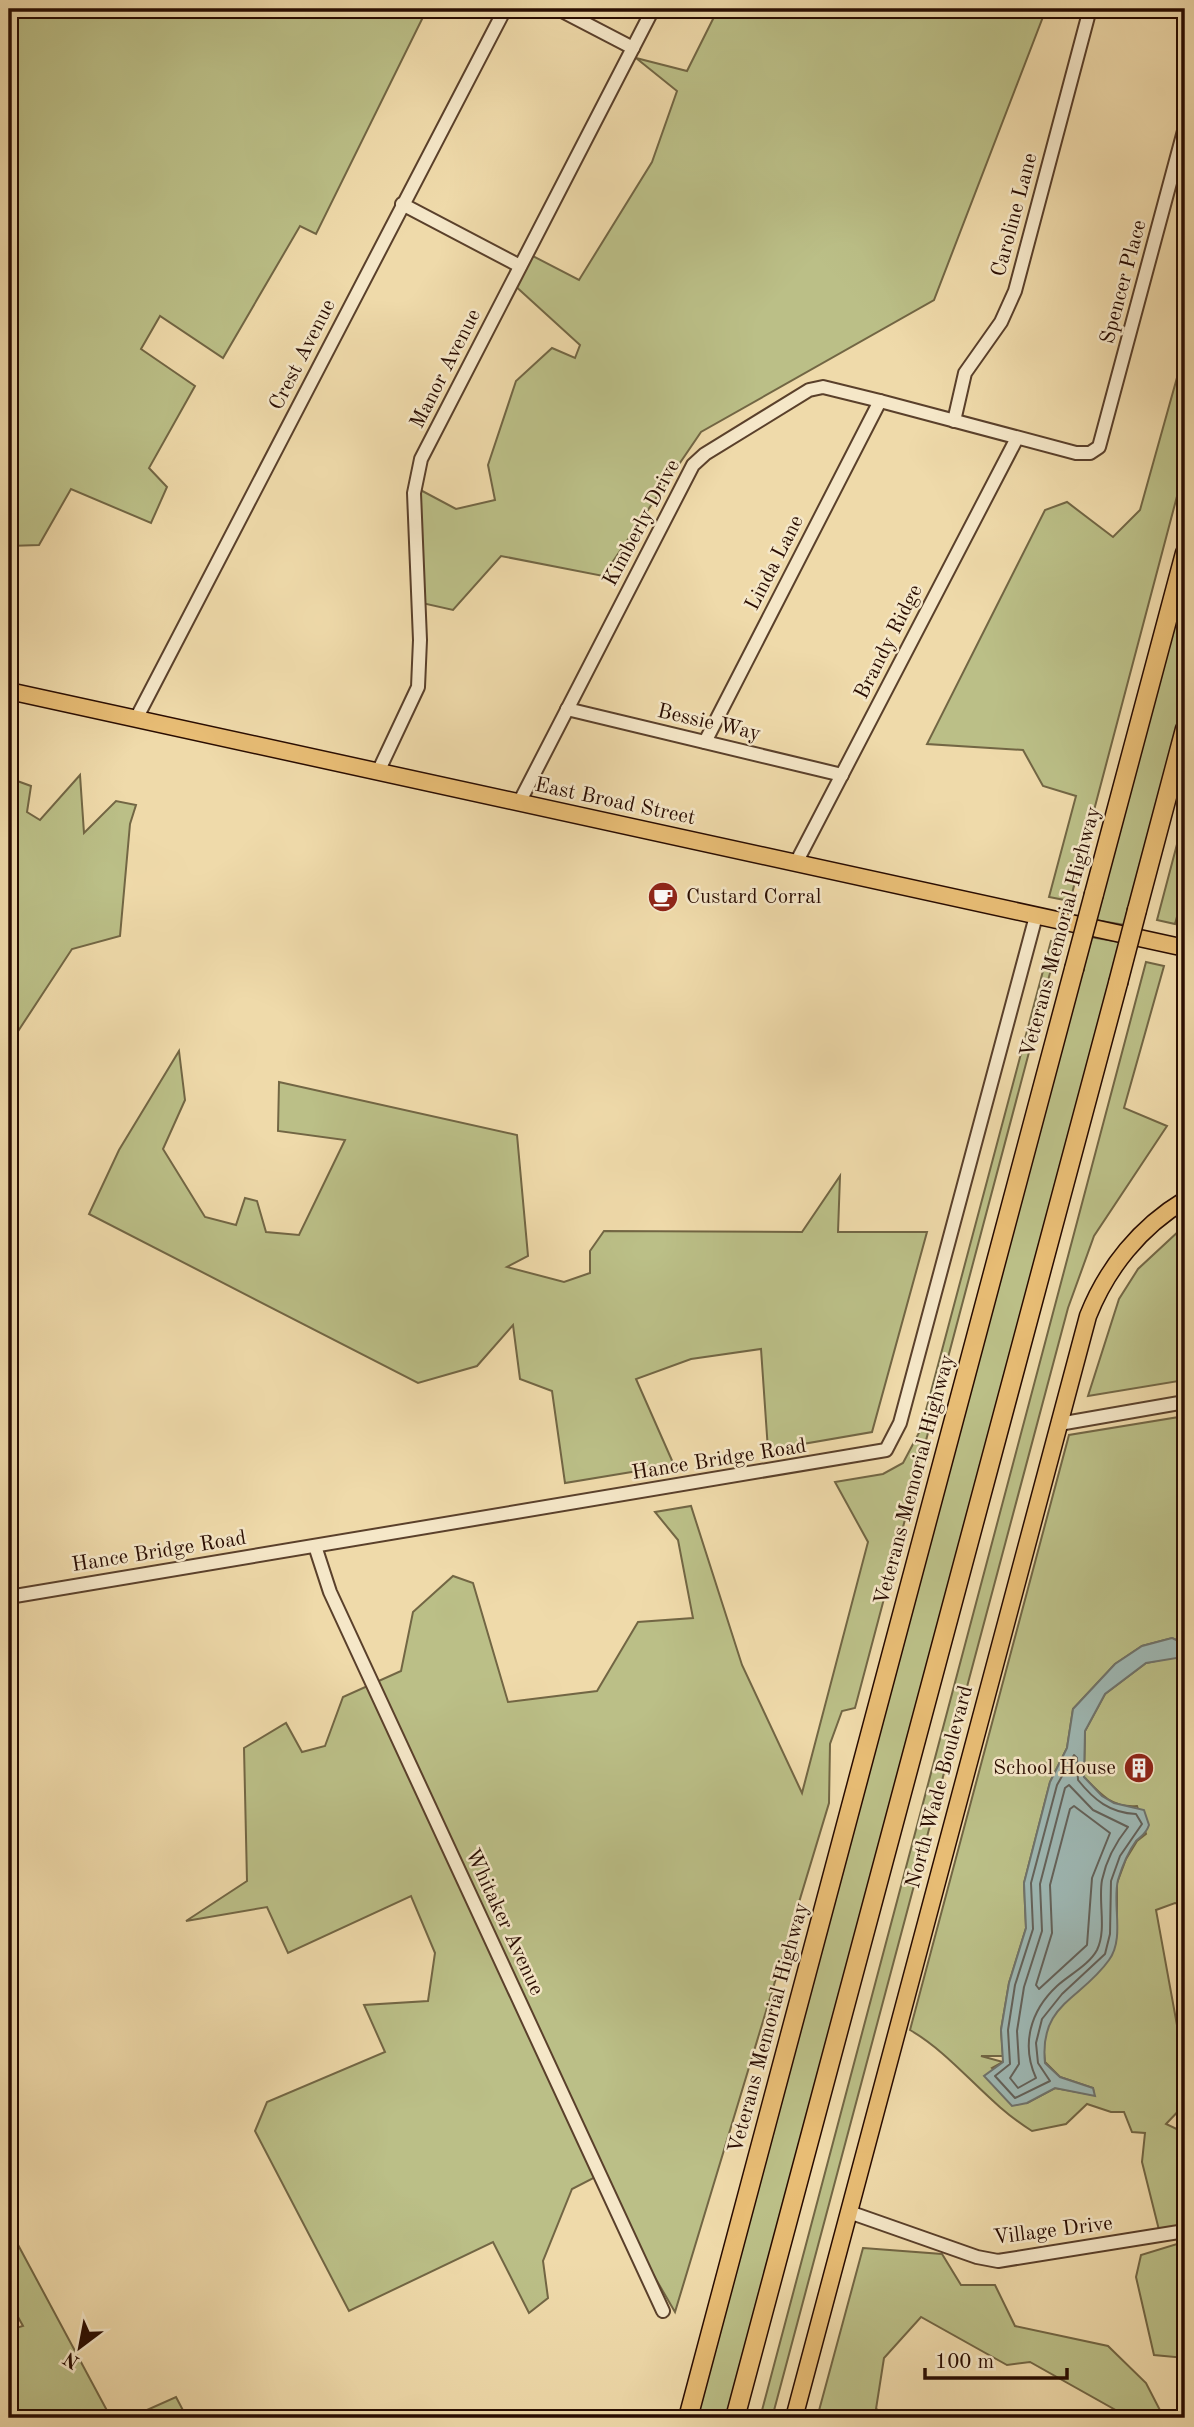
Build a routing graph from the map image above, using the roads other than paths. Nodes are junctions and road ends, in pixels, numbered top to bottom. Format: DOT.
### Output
graph roads {
  1 [pos="505,9"];
  2 [pos="558,9"];
  3 [pos="653,9"];
  4 [pos="1090,9"];
  5 [pos="633,48"];
  6 [pos="1185,127"];
  7 [pos="402,204"];
  8 [pos="520,266"];
  9 [pos="880,401"];
  10 [pos="954,421"];
  11 [pos="1017,438"];
  12 [pos="1099,447"];
  13 [pos="1185,553"];
  14 [pos="9,691"];
  15 [pos="567,709"];
  16 [pos="136,719"];
  17 [pos="1185,729"];
  18 [pos="705,742"];
  19 [pos="379,772"];
  20 [pos="842,775"];
  21 [pos="519,803"];
  22 [pos="796,863"];
  23 [pos="1036,916"];
  24 [pos="1185,948"];
  25 [pos="1185,1200"];
  26 [pos="1185,1402"];
  27 [pos="1059,1424"];
  28 [pos="315,1546"];
  29 [pos="9,1597"];
  30 [pos="849,2212"];
  31 [pos="1185,2231"];
  32 [pos="663,2311"];
  33 [pos="688,2418"];
  34 [pos="735,2418"];
  35 [pos="794,2418"];
  1 -- 7 [label="street, Crest Avenue"];
  2 -- 5 [label="street"];
  3 -- 5 [label="street, Manor Avenue"];
  4 -- 10 [label="street, Caroline Lane"];
  5 -- 8 [label="street, Manor Avenue"];
  6 -- 12 [label="street, Spencer Place"];
  7 -- 8 [label="street"];
  7 -- 16 [label="street, Crest Avenue"];
  8 -- 19 [label="street, Manor Avenue"];
  9 -- 10 [label="street, Kimberly Drive"];
  9 -- 15 [label="street, Kimberly Drive"];
  9 -- 18 [label="street, Linda Lane"];
  10 -- 11 [label="street, Kimberly Drive"];
  11 -- 12 [label="street, Kimberly Drive"];
  11 -- 20 [label="street, Brandy Ridge"];
  13 -- 33 [label="highway, Veterans Memorial Highway, bridge"];
  14 -- 16 [label="main road, East Broad Street"];
  15 -- 18 [label="street, Bessie Way"];
  15 -- 21 [label="street, Kimberly Drive"];
  16 -- 19 [label="main road, East Broad Street"];
  17 -- 34 [label="highway, bridge"];
  18 -- 20 [label="street, Bessie Way"];
  19 -- 21 [label="main road, East Broad Street"];
  20 -- 22 [label="street, Brandy Ridge"];
  21 -- 22 [label="main road, East Broad Street"];
  22 -- 23 [label="main road, East Broad Street"];
  23 -- 24 [label="main road, East Broad Street"];
  23 -- 28 [label="street, Hance Bridge Road"];
  25 -- 27 [label="main road, North Wade Boulevard"];
  26 -- 27 [label="street"];
  27 -- 30 [label="main road, North Wade Boulevard"];
  28 -- 29 [label="street, Hance Bridge Road"];
  28 -- 32 [label="street, Whitaker Avenue"];
  30 -- 31 [label="street, Village Drive"];
  30 -- 35 [label="main road, North Wade Boulevard"];
}
